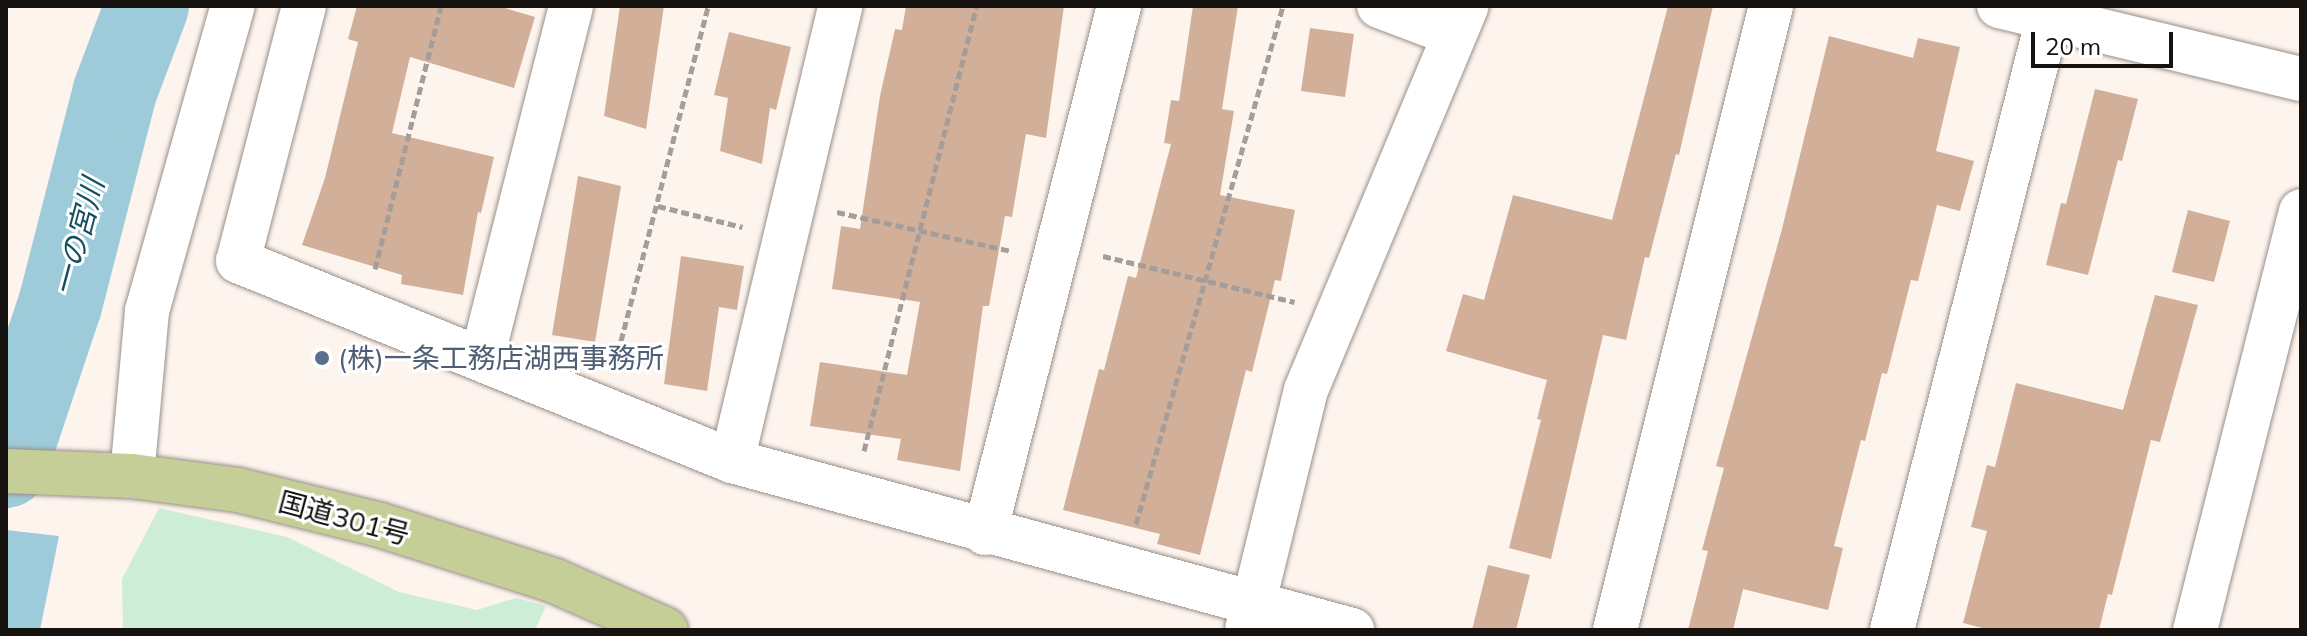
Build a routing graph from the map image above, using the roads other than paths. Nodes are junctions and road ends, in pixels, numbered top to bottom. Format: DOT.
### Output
graph roads {
  1 [pos="233,6"];
  2 [pos="304,6"];
  3 [pos="571,6"];
  4 [pos="840,6"];
  5 [pos="1119,6"];
  6 [pos="1379,6"];
  7 [pos="1771,6"];
  8 [pos="1999,6"];
  9 [pos="2048,18"];
  10 [pos="1460,20"];
  11 [pos="2301,79"];
  12 [pos="2301,211"];
  13 [pos="482,358"];
  14 [pos="732,461"];
  15 [pos="6,471"];
  16 [pos="132,476"];
  17 [pos="985,533"];
  18 [pos="1250,618"];
  19 [pos="666,630"];
  20 [pos="1352,630"];
  21 [pos="1615,630"];
  22 [pos="1892,630"];
  23 [pos="2195,630"];
  1 -- 16 [label="street"];
  2 -- 13 [label="street"];
  3 -- 13 [label="street"];
  4 -- 14 [label="street"];
  5 -- 17 [label="street"];
  6 -- 10 [label="street"];
  7 -- 21 [label="street"];
  8 -- 9 [label="street"];
  9 -- 11 [label="street"];
  9 -- 22 [label="street"];
  10 -- 18 [label="street"];
  12 -- 23 [label="street"];
  13 -- 14 [label="street"];
  14 -- 17 [label="street"];
  15 -- 16 [label="highway, 国道301号"];
  16 -- 19 [label="highway, 国道301号"];
  17 -- 18 [label="street"];
  18 -- 20 [label="street"];
}
